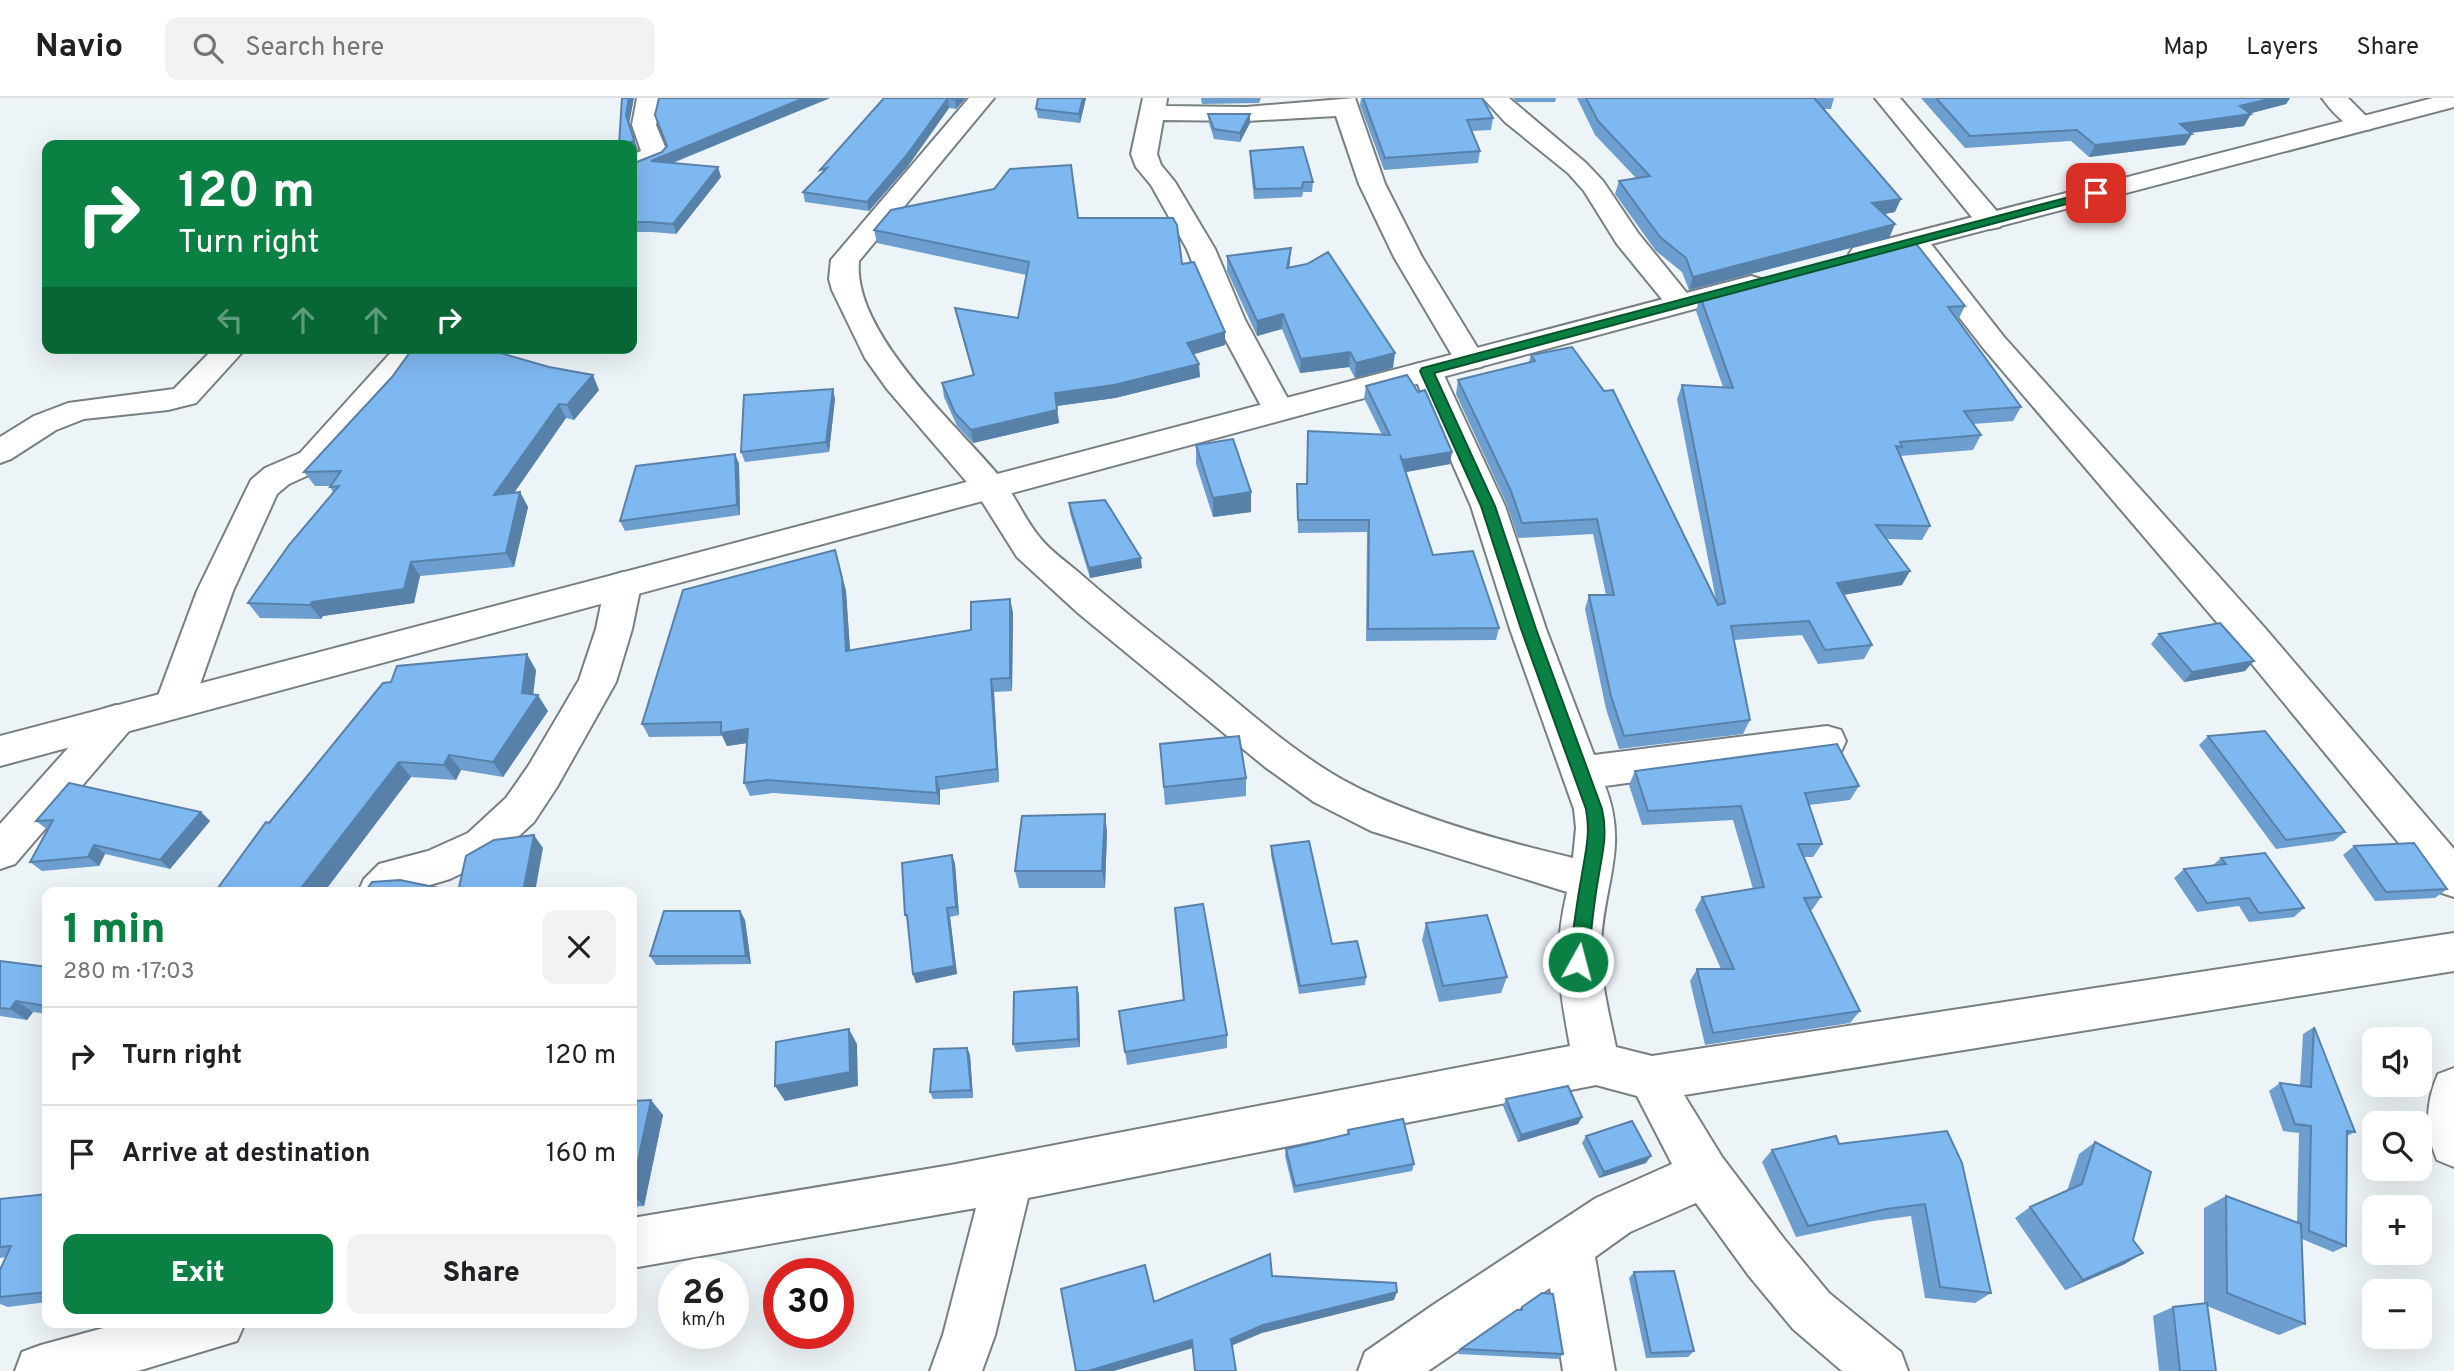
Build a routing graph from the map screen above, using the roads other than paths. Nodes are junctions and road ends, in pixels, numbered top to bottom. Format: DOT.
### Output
graph roads {
  1 [pos="649,98"];
  2 [pos="982,98"];
  3 [pos="1495,98"];
  4 [pos="1887,98"];
  5 [pos="2333,98"];
  6 [pos="2454,100"];
  7 [pos="1345,103"];
  8 [pos="1154,105"];
  9 [pos="2362,124"];
  10 [pos="637,163"];
  11 [pos="1990,221"];
  12 [pos="1914,241"];
  13 [pos="1834,262"];
  14 [pos="1781,276"];
  15 [pos="1680,303"];
  16 [pos="225,354"];
  17 [pos="407,354"];
  18 [pos="1470,360"];
  19 [pos="1426,371"];
  20 [pos="1278,411"];
  21 [pos="0,452"];
  22 [pos="990,487"];
  23 [pos="623,585"];
  24 [pos="174,704"];
  25 [pos="116,720"];
  26 [pos="1827,741"];
  27 [pos="0,751"];
  28 [pos="1581,773"];
  29 [pos="0,852"];
  30 [pos="2454,879"];
  31 [pos="1589,880"];
  32 [pos="384,887"];
  33 [pos="2454,952"];
  34 [pos="1596,1063"];
  35 [pos="1652,1078"];
  36 [pos="2454,1090"];
  37 [pos="2454,1144"];
  38 [pos="1705,1174"];
  39 [pos="1009,1176"];
  40 [pos="637,1242"];
  41 [pos="1568,1246"];
  42 [pos="198,1328"];
  43 [pos="41,1371"];
  44 [pos="956,1371"];
  45 [pos="1384,1371"];
  46 [pos="1589,1371"];
  47 [pos="1882,1371"];
  1 -- 10 [label="street"];
  2 -- 22 [label="street"];
  3 -- 15 [label="street"];
  4 -- 11 [label="street"];
  5 -- 9 [label="street"];
  6 -- 9 [label="street"];
  7 -- 8 [label="street"];
  7 -- 18 [label="street"];
  8 -- 20 [label="street"];
  9 -- 11 [label="street"];
  11 -- 12 [label="street"];
  12 -- 13 [label="street"];
  12 -- 30 [label="street"];
  14 -- 15 [label="street"];
  15 -- 18 [label="street"];
  16 -- 21 [label="street"];
  17 -- 24 [label="street"];
  18 -- 19 [label="street"];
  19 -- 20 [label="street"];
  19 -- 28 [label="street"];
  20 -- 22 [label="street"];
  22 -- 23 [label="street"];
  22 -- 31 [label="street"];
  23 -- 24 [label="street"];
  23 -- 32 [label="street"];
  24 -- 25 [label="street"];
  25 -- 27 [label="street"];
  25 -- 29 [label="street"];
  26 -- 28 [label="street"];
  28 -- 31 [label="street"];
  31 -- 34 [label="street"];
  33 -- 35 [label="street"];
  34 -- 35 [label="street"];
  34 -- 39 [label="street"];
  35 -- 38 [label="street"];
  36 -- 37 [label="street"];
  38 -- 41 [label="street"];
  38 -- 47 [label="street"];
  39 -- 40 [label="street"];
  39 -- 44 [label="street"];
  41 -- 45 [label="street"];
  41 -- 46 [label="street"];
  42 -- 43 [label="street"];
}
